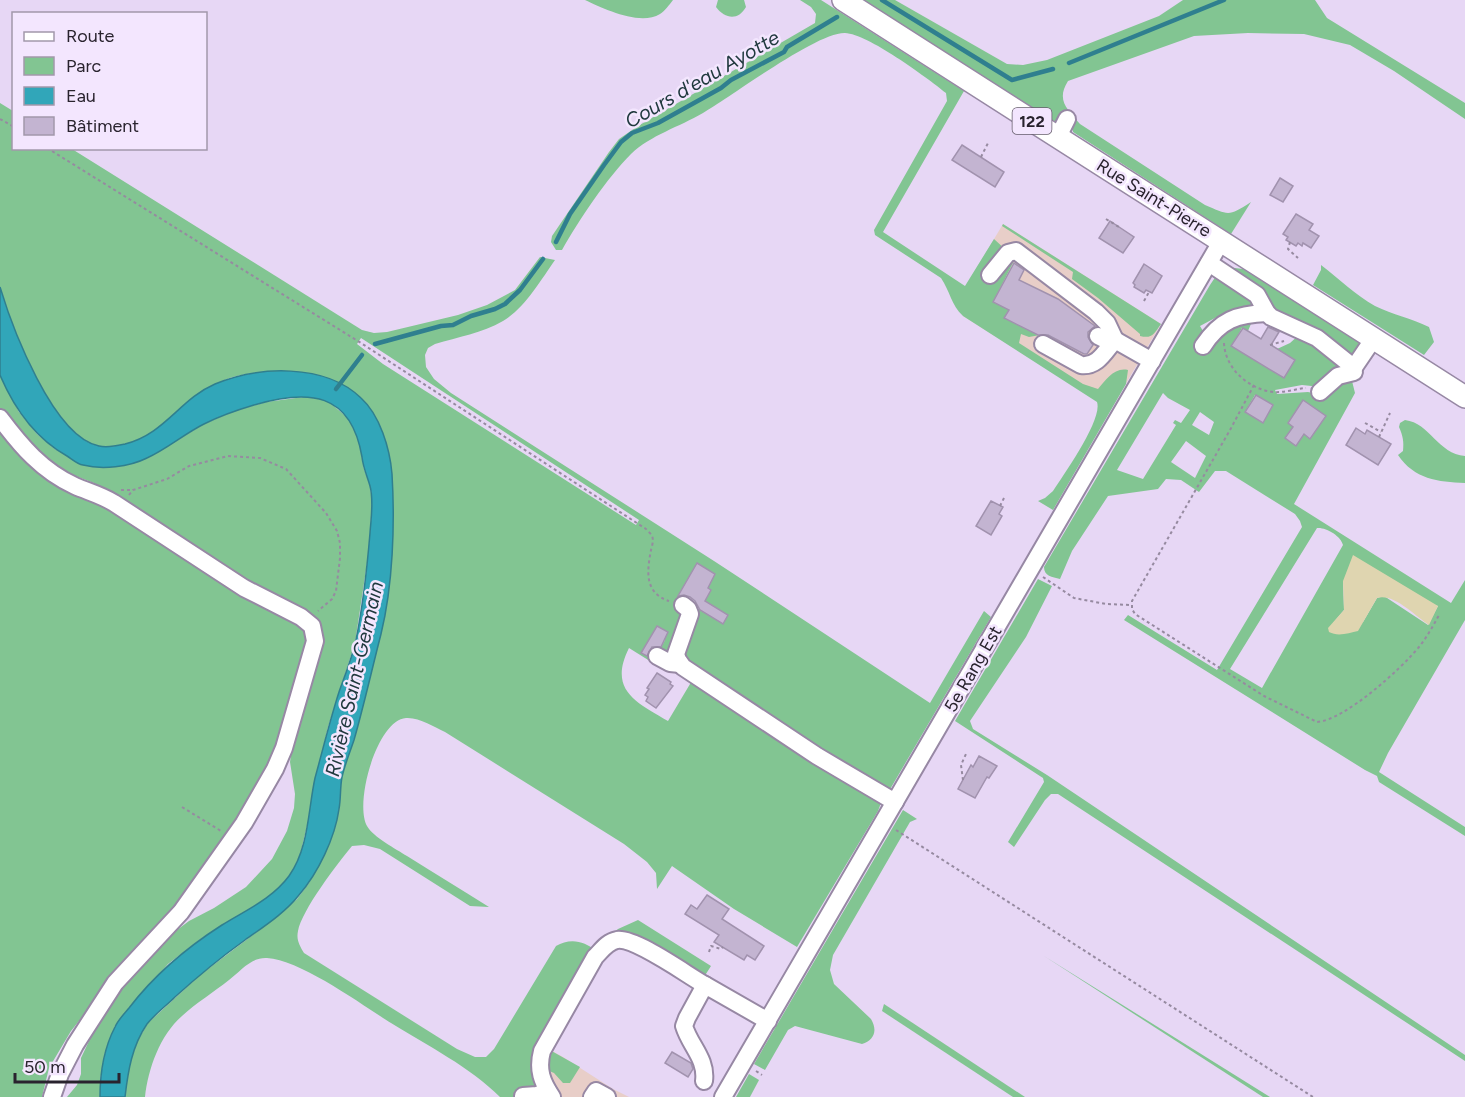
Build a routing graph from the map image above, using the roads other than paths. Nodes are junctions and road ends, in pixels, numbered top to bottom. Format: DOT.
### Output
graph roads {
  1 [pos="843,0"];
  2 [pos="1222,240"];
  3 [pos="1209,263"];
  4 [pos="990,275"];
  5 [pos="1267,313"];
  6 [pos="1107,338"];
  7 [pos="1374,338"];
  8 [pos="1043,344"];
  9 [pos="1203,346"];
  10 [pos="1152,361"];
  11 [pos="1354,372"];
  12 [pos="1320,392"];
  13 [pos="1465,397"];
  14 [pos="0,418"];
  15 [pos="683,604"];
  16 [pos="657,656"];
  17 [pos="680,664"];
  18 [pos="895,802"];
  19 [pos="705,985"];
  20 [pos="768,1021"];
  21 [pos="704,1081"];
  22 [pos="550,1094"];
  23 [pos="523,1096"];
  24 [pos="52,1097"];
  25 [pos="592,1097"];
  26 [pos="608,1097"];
  27 [pos="723,1097"];
  1 -- 2 [label="main road, Rue Saint-Pierre / 122"];
  2 -- 3 [label="street, 5e Rang Est"];
  2 -- 7 [label="main road, Rue Saint-Pierre / 122"];
  3 -- 5 [label="street"];
  3 -- 10 [label="street, 5e Rang Est"];
  4 -- 6 [label="street"];
  5 -- 7 [label="street"];
  5 -- 9 [label="street"];
  6 -- 8 [label="street"];
  6 -- 10 [label="street"];
  7 -- 13 [label="main road, Rue Saint-Pierre / 122"];
  10 -- 18 [label="street, 5e Rang Est"];
  11 -- 12 [label="street"];
  14 -- 24 [label="street"];
  15 -- 17 [label="street"];
  16 -- 17 [label="street"];
  17 -- 18 [label="street"];
  18 -- 20 [label="street, 5e Rang Est"];
  19 -- 20 [label="street"];
  19 -- 21 [label="street"];
  19 -- 22 [label="street"];
  20 -- 27 [label="street, 5e Rang Est"];
  22 -- 23 [label="street"];
  25 -- 26 [label="street"];
}
